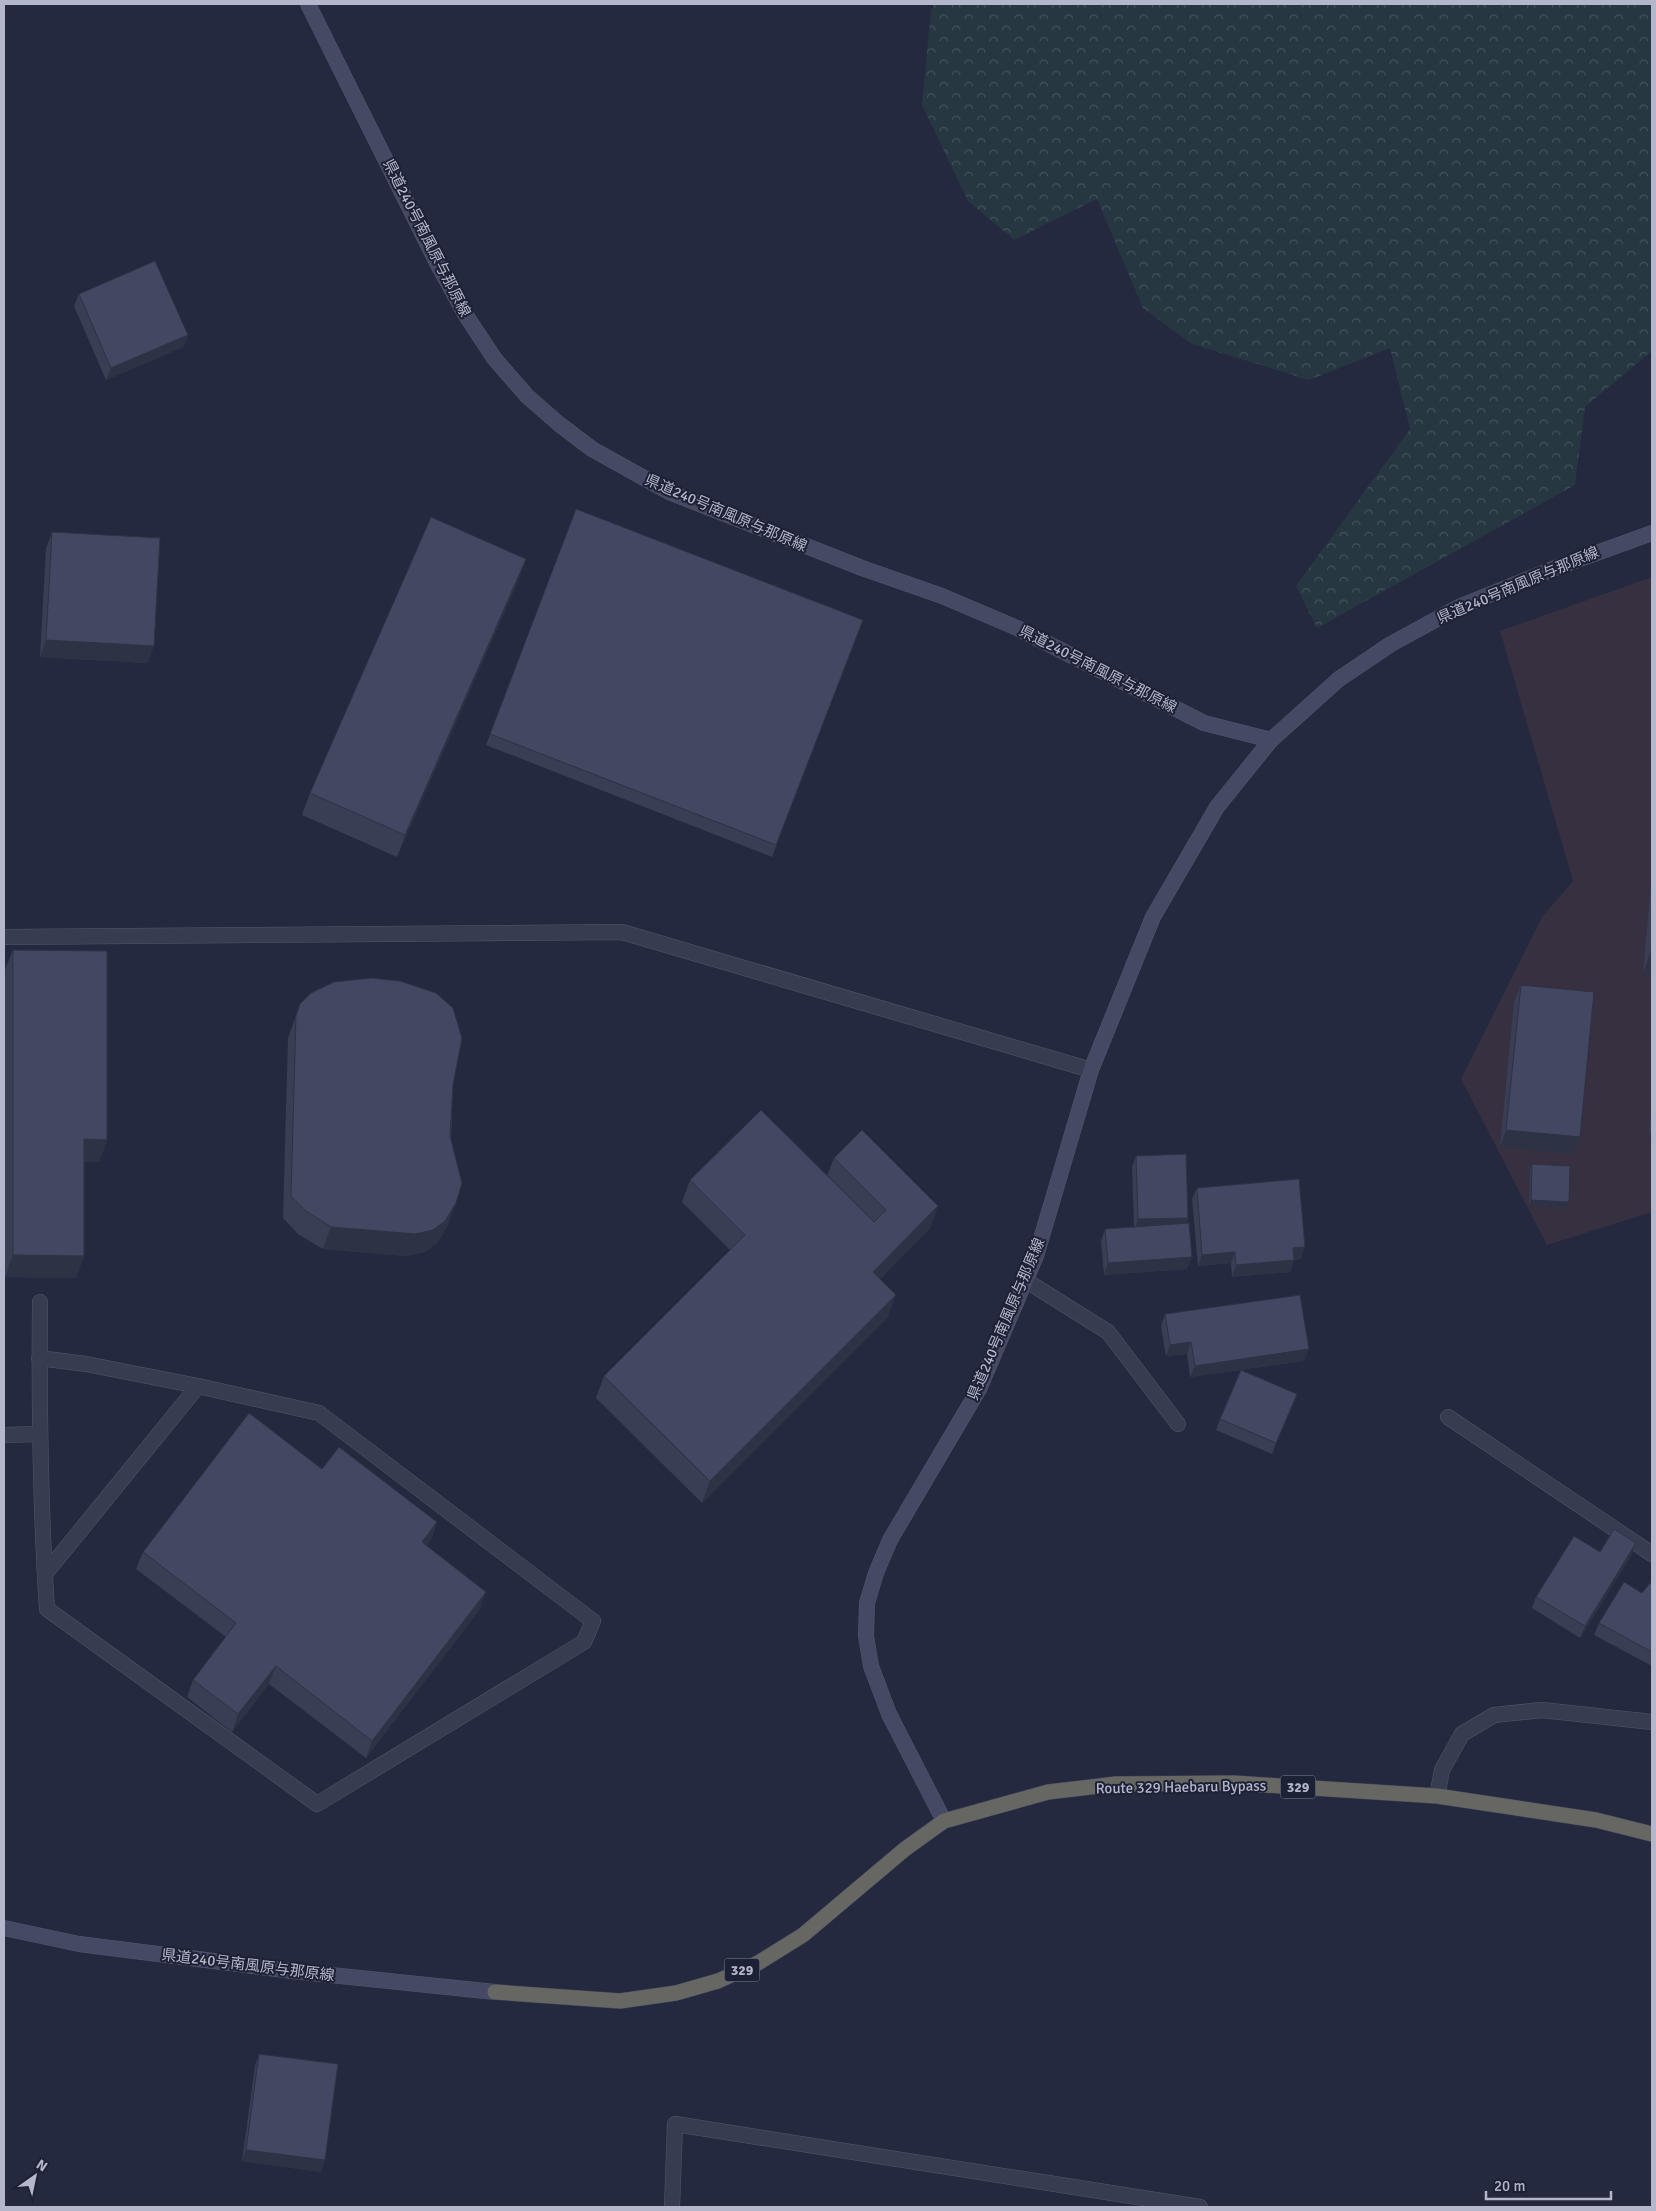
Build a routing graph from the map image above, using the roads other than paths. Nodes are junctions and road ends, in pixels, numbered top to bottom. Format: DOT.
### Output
graph roads {
  1 [pos="308,4"];
  2 [pos="1652,533"];
  3 [pos="1271,740"];
  4 [pos="4,937"];
  5 [pos="1092,1070"];
  6 [pos="1025,1280"];
  7 [pos="40,1302"];
  8 [pos="39,1358"];
  9 [pos="198,1386"];
  10 [pos="1448,1417"];
  11 [pos="1178,1424"];
  12 [pos="4,1434"];
  13 [pos="38,1434"];
  14 [pos="1652,1554"];
  15 [pos="45,1574"];
  16 [pos="1652,1722"];
  17 [pos="1437,1796"];
  18 [pos="944,1821"];
  19 [pos="1652,1834"];
  20 [pos="4,1928"];
  21 [pos="495,1992"];
  22 [pos="672,2207"];
  23 [pos="1200,2207"];
  1 -- 3 [label="main road, 県道240号南風原与那原線"];
  2 -- 3 [label="main road, 県道240号南風原与那原線"];
  3 -- 5 [label="main road, 県道240号南風原与那原線"];
  4 -- 5 [label="street"];
  5 -- 6 [label="main road, 県道240号南風原与那原線"];
  6 -- 11 [label="street"];
  6 -- 18 [label="main road, 県道240号南風原与那原線"];
  7 -- 8 [label="street"];
  8 -- 9 [label="street"];
  8 -- 13 [label="street"];
  9 -- 15 [label="street"];
  9 -- 15 [label="street"];
  10 -- 14 [label="street"];
  12 -- 13 [label="street"];
  13 -- 15 [label="street"];
  16 -- 17 [label="street"];
  17 -- 18 [label="highway, Route 329 Haebaru Bypass / 329"];
  17 -- 19 [label="highway, Route 329 Haebaru Bypass / 329"];
  18 -- 21 [label="highway, Route 329 Haebaru Bypass / 329"];
  20 -- 21 [label="main road, 県道240号南風原与那原線"];
  22 -- 23 [label="street"];
}
